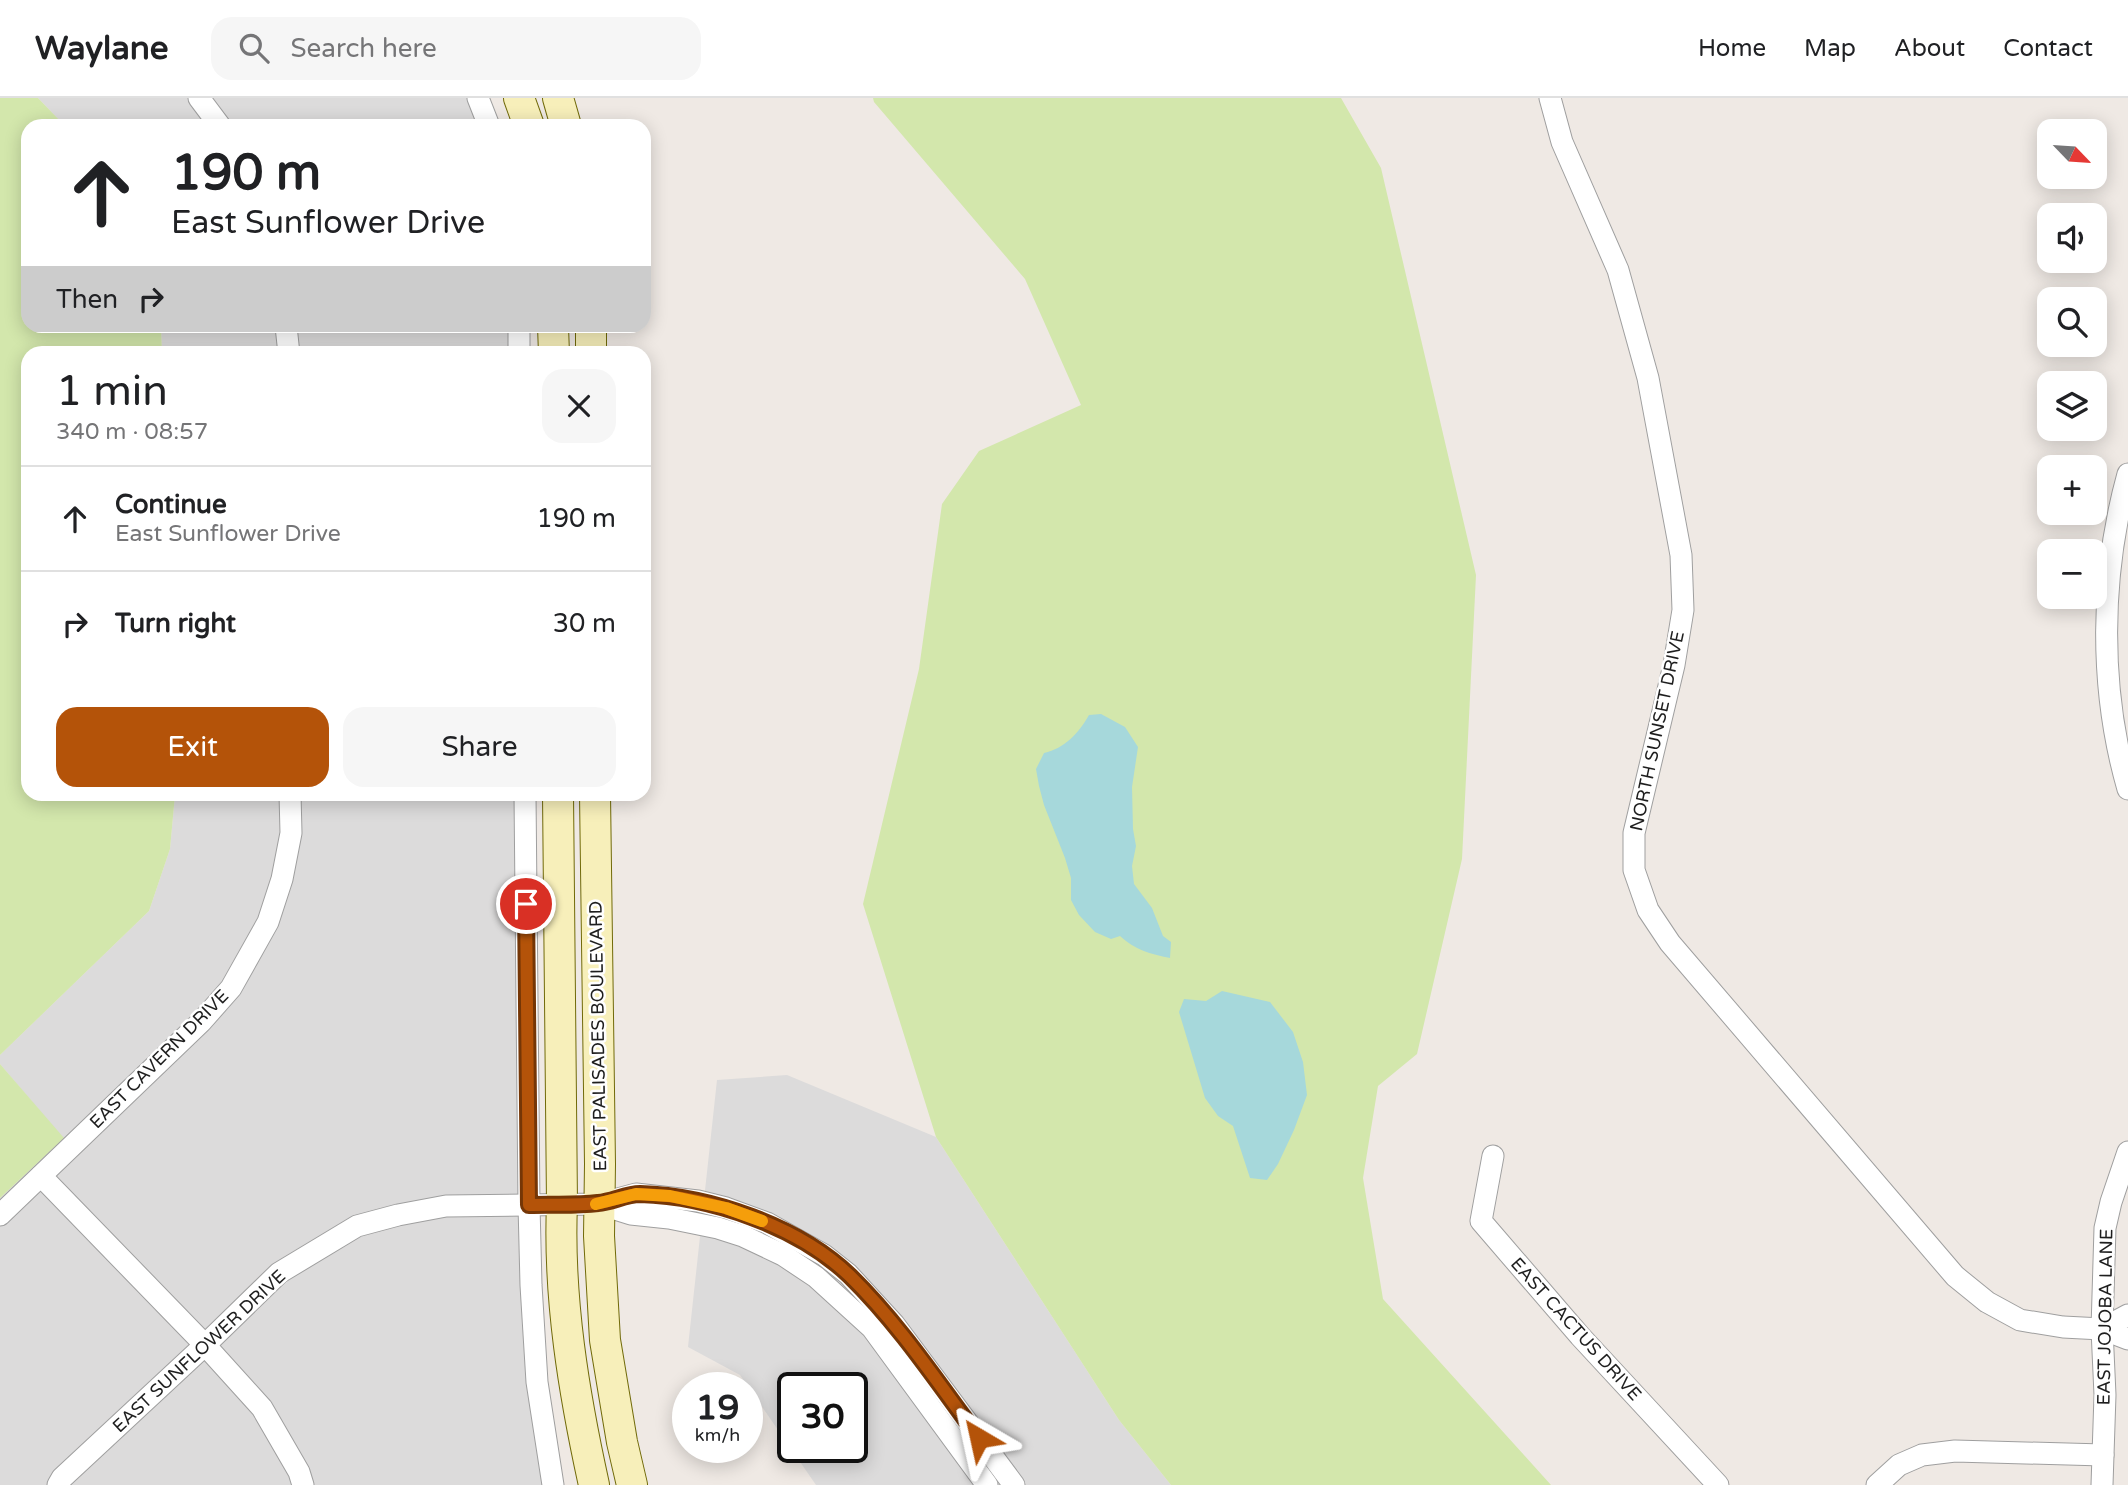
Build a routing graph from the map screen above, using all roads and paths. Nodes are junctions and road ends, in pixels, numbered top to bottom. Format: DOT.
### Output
graph roads {
  1 [pos="199,98"];
  2 [pos="478,98"];
  3 [pos="519,98"];
  4 [pos="558,98"];
  5 [pos="1550,98"];
  6 [pos="215,119"];
  7 [pos="486,119"];
  8 [pos="526,119"];
  9 [pos="564,119"];
  10 [pos="2128,474"];
  11 [pos="2128,789"];
  12 [pos="290,801"];
  13 [pos="525,801"];
  14 [pos="558,801"];
  15 [pos="595,801"];
  16 [pos="2128,1153"];
  17 [pos="1493,1156"];
  18 [pos="41,1176"];
  19 [pos="599,1203"];
  20 [pos="562,1204"];
  21 [pos="529,1205"];
  22 [pos="0,1215"];
  23 [pos="2128,1315"];
  24 [pos="2102,1329"];
  25 [pos="2128,1339"];
  26 [pos="205,1345"];
  27 [pos="2103,1455"];
  28 [pos="1000,1482"];
  29 [pos="58,1485"];
  30 [pos="303,1485"];
  31 [pos="553,1485"];
  32 [pos="594,1485"];
  33 [pos="632,1485"];
  34 [pos="1718,1485"];
  35 [pos="1877,1485"];
  36 [pos="2102,1485"];
  1 -- 6 [label="street"];
  2 -- 7 [label="street"];
  3 -- 8 [label="street"];
  4 -- 9 [label="street"];
  5 -- 24 [label="street, NORTH SUNSET DRIVE"];
  10 -- 11 [label="street"];
  12 -- 18 [label="street, EAST CAVERN DRIVE"];
  13 -- 21 [label="street"];
  14 -- 20 [label="street, EAST PALISADES BOULEVARD"];
  15 -- 19 [label="street, EAST PALISADES BOULEVARD"];
  16 -- 24 [label="street, EAST JOJOBA LANE"];
  17 -- 34 [label="street, EAST CACTUS DRIVE"];
  18 -- 22 [label="street, EAST CAVERN DRIVE"];
  18 -- 26 [label="street"];
  19 -- 20 [label="street, EAST SUNFLOWER DRIVE"];
  19 -- 28 [label="street"];
  19 -- 33 [label="street, EAST PALISADES BOULEVARD"];
  20 -- 21 [label="street, EAST SUNFLOWER DRIVE"];
  20 -- 32 [label="street, EAST PALISADES BOULEVARD"];
  21 -- 26 [label="street, EAST SUNFLOWER DRIVE"];
  21 -- 31 [label="street"];
  23 -- 24 [label="street"];
  24 -- 25 [label="street, NORTH SUNSET DRIVE"];
  24 -- 27 [label="street, EAST JOJOBA LANE"];
  26 -- 29 [label="street, EAST SUNFLOWER DRIVE"];
  26 -- 30 [label="street"];
  27 -- 35 [label="street"];
  27 -- 36 [label="street, EAST JOJOBA LANE"];
}
